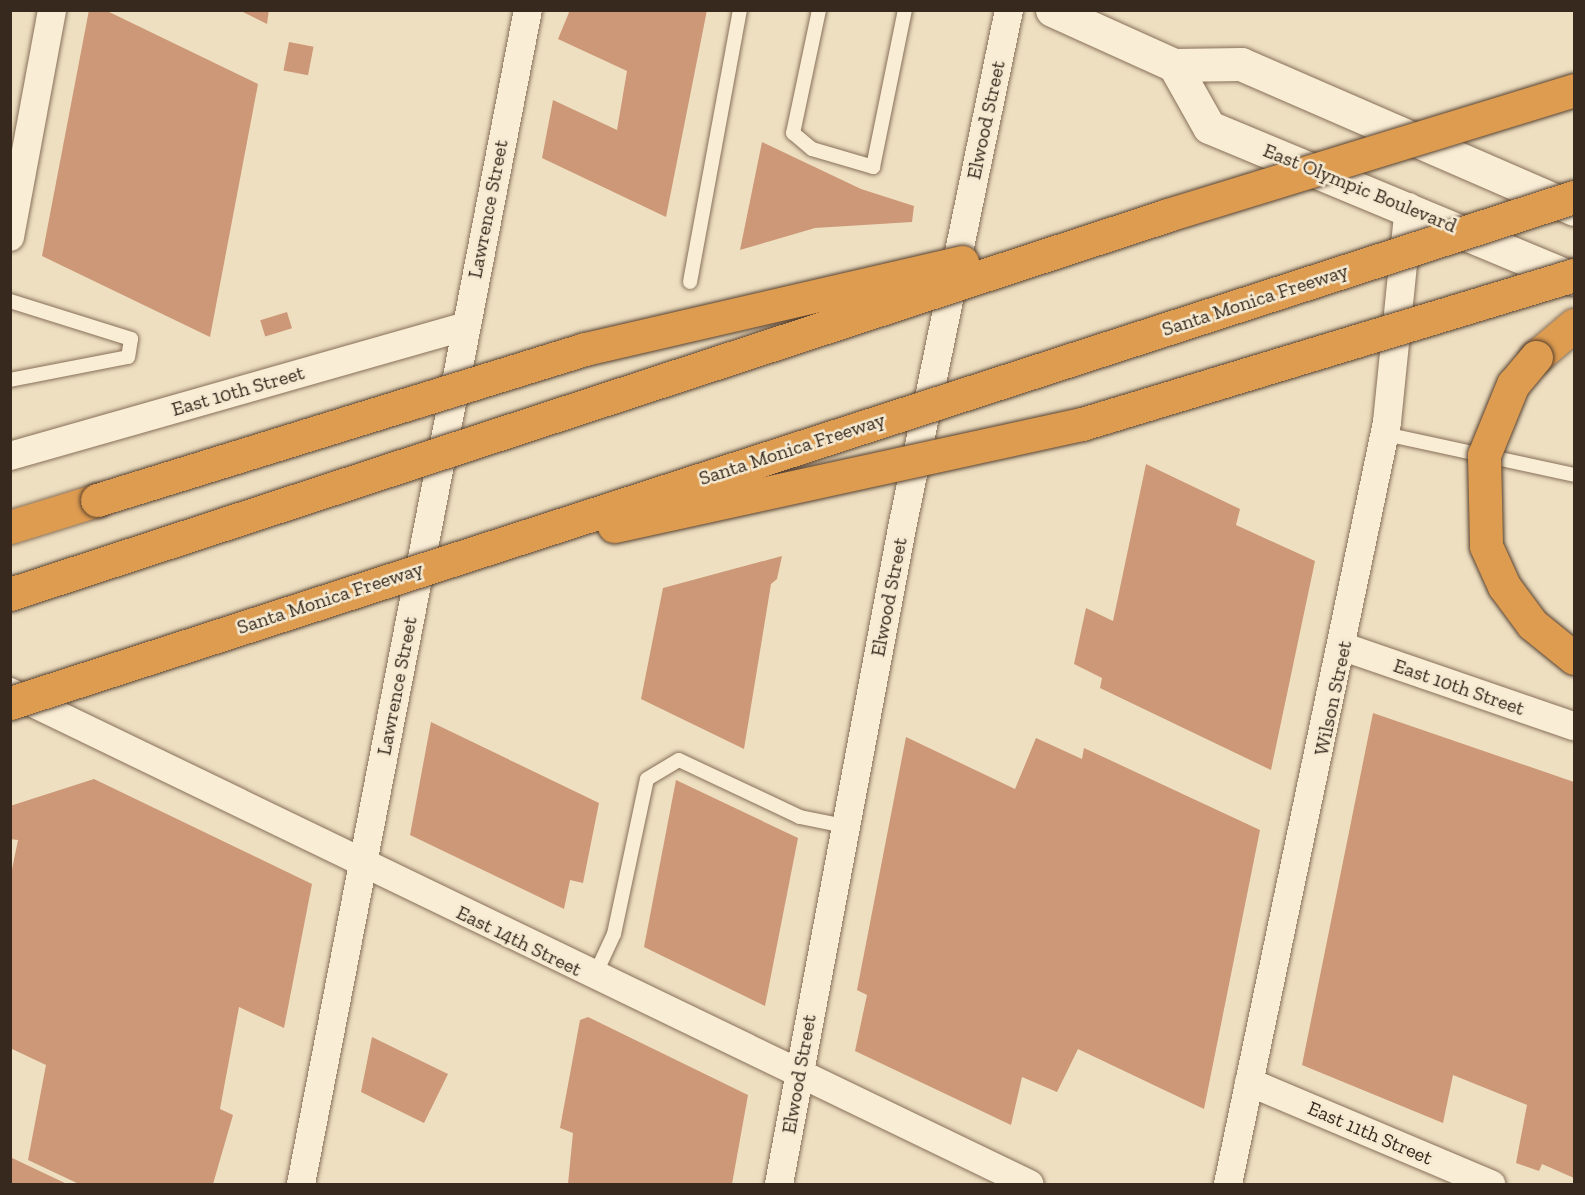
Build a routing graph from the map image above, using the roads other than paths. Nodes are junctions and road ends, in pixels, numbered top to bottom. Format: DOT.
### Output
graph roads {
  1 [pos="52,10"];
  2 [pos="528,10"];
  3 [pos="740,10"];
  4 [pos="819,10"];
  5 [pos="905,10"];
  6 [pos="1008,10"];
  7 [pos="1052,10"];
  8 [pos="1174,65"];
  9 [pos="1575,90"];
  10 [pos="1575,197"];
  11 [pos="1409,207"];
  12 [pos="1575,209"];
  13 [pos="1168,214"];
  14 [pos="10,237"];
  15 [pos="1575,277"];
  16 [pos="690,282"];
  17 [pos="10,301"];
  18 [pos="1575,325"];
  19 [pos="465,326"];
  20 [pos="10,380"];
  21 [pos="1385,434"];
  22 [pos="10,456"];
  23 [pos="1575,475"];
  24 [pos="10,527"];
  25 [pos="421,568"];
  26 [pos="10,594"];
  27 [pos="1344,647"];
  28 [pos="1575,658"];
  29 [pos="10,692"];
  30 [pos="10,703"];
  31 [pos="1575,726"];
  32 [pos="845,826"];
  33 [pos="363,866"];
  34 [pos="594,977"];
  35 [pos="798,1075"];
  36 [pos="1249,1082"];
  37 [pos="301,1185"];
  38 [pos="779,1185"];
  39 [pos="1029,1185"];
  40 [pos="1228,1185"];
  41 [pos="1491,1185"];
  1 -- 14 [label="street"];
  2 -- 19 [label="street, Lawrence Street"];
  3 -- 16 [label="lane"];
  4 -- 5 [label="lane"];
  6 -- 32 [label="street, Elwood Street"];
  7 -- 8 [label="main road"];
  8 -- 11 [label="main road, East Olympic Boulevard"];
  8 -- 12 [label="main road"];
  9 -- 13 [label="highway, bridge"];
  10 -- 25 [label="highway, Santa Monica Freeway, bridge"];
  11 -- 15 [label="main road, East Olympic Boulevard"];
  11 -- 21 [label="street, Wilson Street"];
  13 -- 24 [label="highway, bridge"];
  13 -- 26 [label="highway, bridge"];
  15 -- 25 [label="highway, bridge"];
  17 -- 20 [label="lane"];
  18 -- 28 [label="highway, bridge"];
  19 -- 22 [label="street, East 10th Street"];
  19 -- 33 [label="street, Lawrence Street"];
  21 -- 23 [label="lane"];
  21 -- 27 [label="street, Wilson Street"];
  25 -- 30 [label="highway, Santa Monica Freeway, bridge"];
  27 -- 31 [label="street, East 10th Street"];
  27 -- 36 [label="street, Wilson Street"];
  29 -- 33 [label="street, East 14th Street"];
  32 -- 34 [label="lane"];
  32 -- 35 [label="street, Elwood Street"];
  33 -- 34 [label="street, East 14th Street"];
  33 -- 37 [label="street, Lawrence Street"];
  34 -- 35 [label="street, East 14th Street"];
  35 -- 38 [label="street, Elwood Street"];
  35 -- 39 [label="street, East 14th Street"];
  36 -- 40 [label="street, Wilson Street"];
  36 -- 41 [label="street, East 11th Street"];
}
